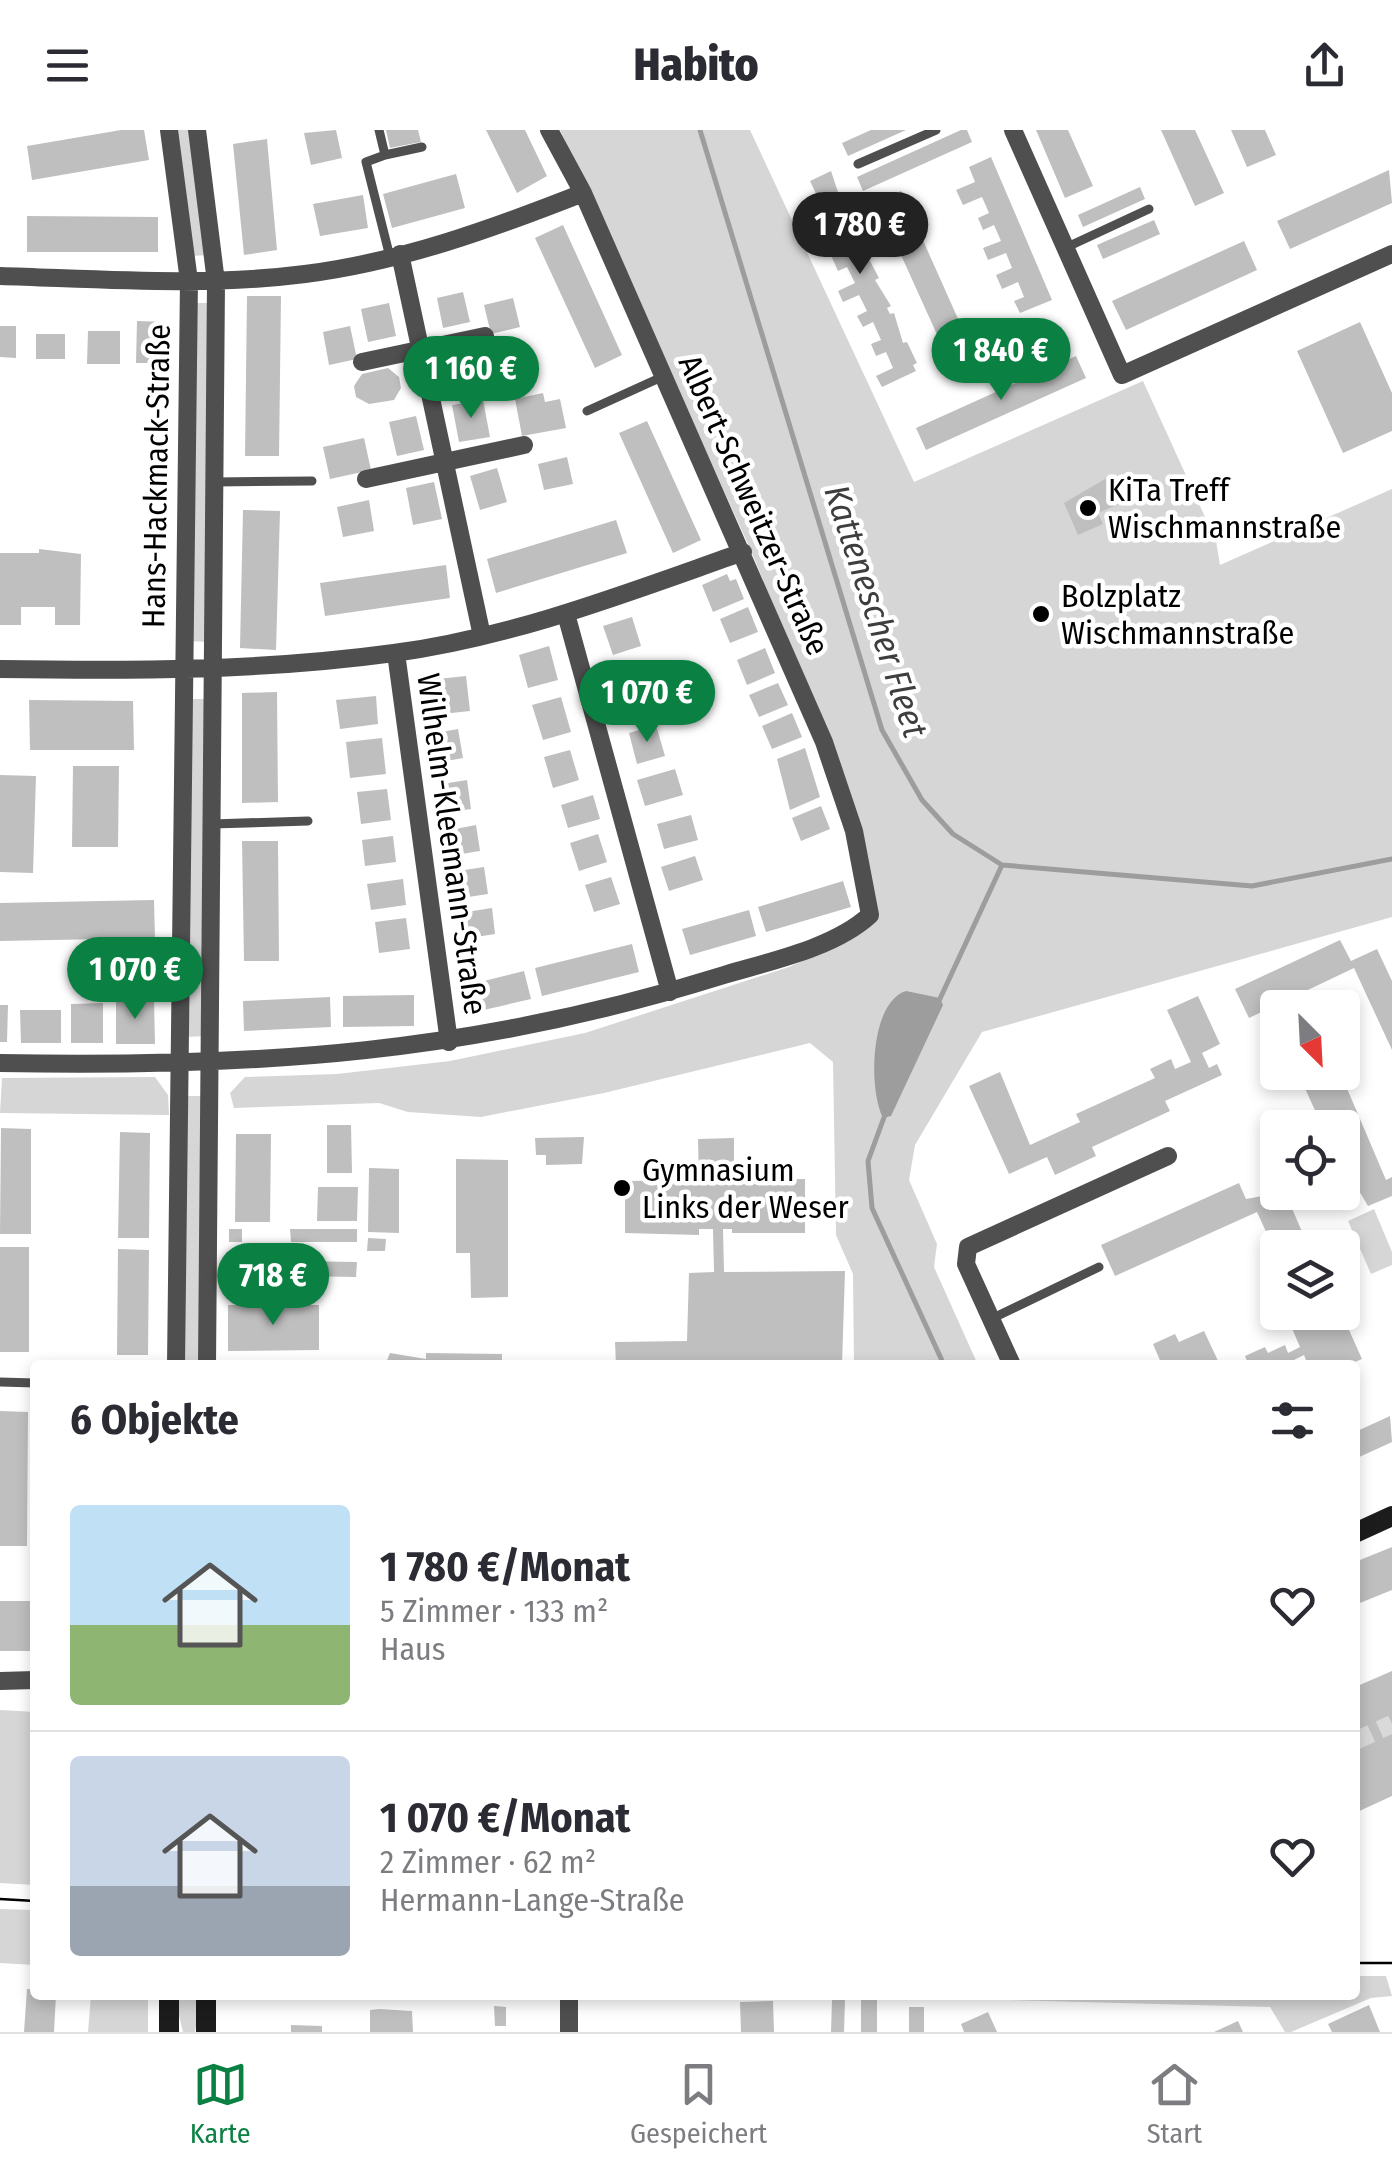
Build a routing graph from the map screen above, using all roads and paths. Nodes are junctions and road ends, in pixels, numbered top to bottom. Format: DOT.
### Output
graph roads {
  1 [pos="169,130"];
  2 [pos="197,130"];
  3 [pos="380,130"];
  4 [pos="549,130"];
  5 [pos="936,130"];
  6 [pos="1014,130"];
  7 [pos="422,146"];
  8 [pos="385,154"];
  9 [pos="858,164"];
  10 [pos="583,193"];
  11 [pos="1149,209"];
  12 [pos="1065,248"];
  13 [pos="1392,254"];
  14 [pos="395,256"];
  15 [pos="0,276"];
  16 [pos="189,281"];
  17 [pos="216,282"];
  18 [pos="484,336"];
  19 [pos="422,349"];
  20 [pos="362,362"];
  21 [pos="664,376"];
  22 [pos="587,411"];
  23 [pos="524,446"];
  24 [pos="445,462"];
  25 [pos="366,479"];
  26 [pos="214,482"];
  27 [pos="312,482"];
  28 [pos="743,552"];
  29 [pos="566,614"];
  30 [pos="482,636"];
  31 [pos="396,653"];
  32 [pos="0,669"];
  33 [pos="213,671"];
  34 [pos="184,672"];
  35 [pos="308,821"];
  36 [pos="212,824"];
  37 [pos="670,992"];
  38 [pos="449,1042"];
  39 [pos="0,1064"];
  40 [pos="210,1064"];
  41 [pos="181,1065"];
  42 [pos="1168,1156"];
  43 [pos="1099,1266"];
  44 [pos="991,1319"];
  45 [pos="176,1360"];
  46 [pos="207,1360"];
  47 [pos="1010,1360"];
  48 [pos="0,1382"];
  49 [pos="30,1383"];
  50 [pos="1392,1516"];
  51 [pos="1360,1531"];
  52 [pos="30,1680"];
  53 [pos="0,1681"];
  54 [pos="169,2000"];
  55 [pos="206,2000"];
  56 [pos="569,2000"];
  57 [pos="169,2032"];
  58 [pos="206,2032"];
  59 [pos="569,2032"];
  1 -- 16 [label="street, Hans-Hackmack-Straße"];
  2 -- 17 [label="street, Hans-Hackmack-Straße"];
  3 -- 8 [label="lane"];
  4 -- 10 [label="street, Albert-Schweitzer-Straße"];
  5 -- 9 [label="lane"];
  6 -- 12 [label="street"];
  7 -- 8 [label="lane"];
  8 -- 14 [label="lane"];
  10 -- 14 [label="street"];
  10 -- 21 [label="street, Albert-Schweitzer-Straße"];
  11 -- 12 [label="lane"];
  12 -- 13 [label="street"];
  14 -- 17 [label="street"];
  14 -- 19 [label="street"];
  15 -- 16 [label="street"];
  16 -- 17 [label="street, Hans-Hackmack-Straße"];
  16 -- 34 [label="street, Hans-Hackmack-Straße"];
  17 -- 26 [label="street, Hans-Hackmack-Straße"];
  18 -- 19 [label="street"];
  19 -- 20 [label="street"];
  19 -- 24 [label="street"];
  21 -- 22 [label="lane"];
  21 -- 28 [label="street, Albert-Schweitzer-Straße"];
  23 -- 24 [label="street"];
  24 -- 25 [label="street"];
  24 -- 30 [label="street"];
  26 -- 27 [label="lane"];
  26 -- 33 [label="street, Hans-Hackmack-Straße"];
  28 -- 29 [label="street"];
  28 -- 37 [label="street, Albert-Schweitzer-Straße"];
  29 -- 30 [label="street"];
  29 -- 37 [label="street"];
  30 -- 31 [label="street"];
  31 -- 33 [label="street"];
  31 -- 38 [label="street, Wilhelm-Kleemann-Straße"];
  32 -- 34 [label="street"];
  33 -- 34 [label="street, Hans-Hackmack-Straße"];
  33 -- 36 [label="street, Hans-Hackmack-Straße"];
  34 -- 41 [label="street, Hans-Hackmack-Straße"];
  35 -- 36 [label="lane"];
  36 -- 40 [label="street, Hans-Hackmack-Straße"];
  37 -- 38 [label="street"];
  38 -- 40 [label="street"];
  39 -- 41 [label="street"];
  40 -- 41 [label="street"];
  40 -- 46 [label="street, Hans-Hackmack-Straße"];
  41 -- 45 [label="street, Hans-Hackmack-Straße"];
  42 -- 44 [label="street"];
  43 -- 44 [label="lane"];
  44 -- 47 [label="street"];
  48 -- 49 [label="lane"];
  50 -- 51 [label="street"];
  52 -- 53 [label="street"];
  54 -- 57 [label="street"];
  55 -- 58 [label="street"];
  56 -- 59 [label="street"];
}
